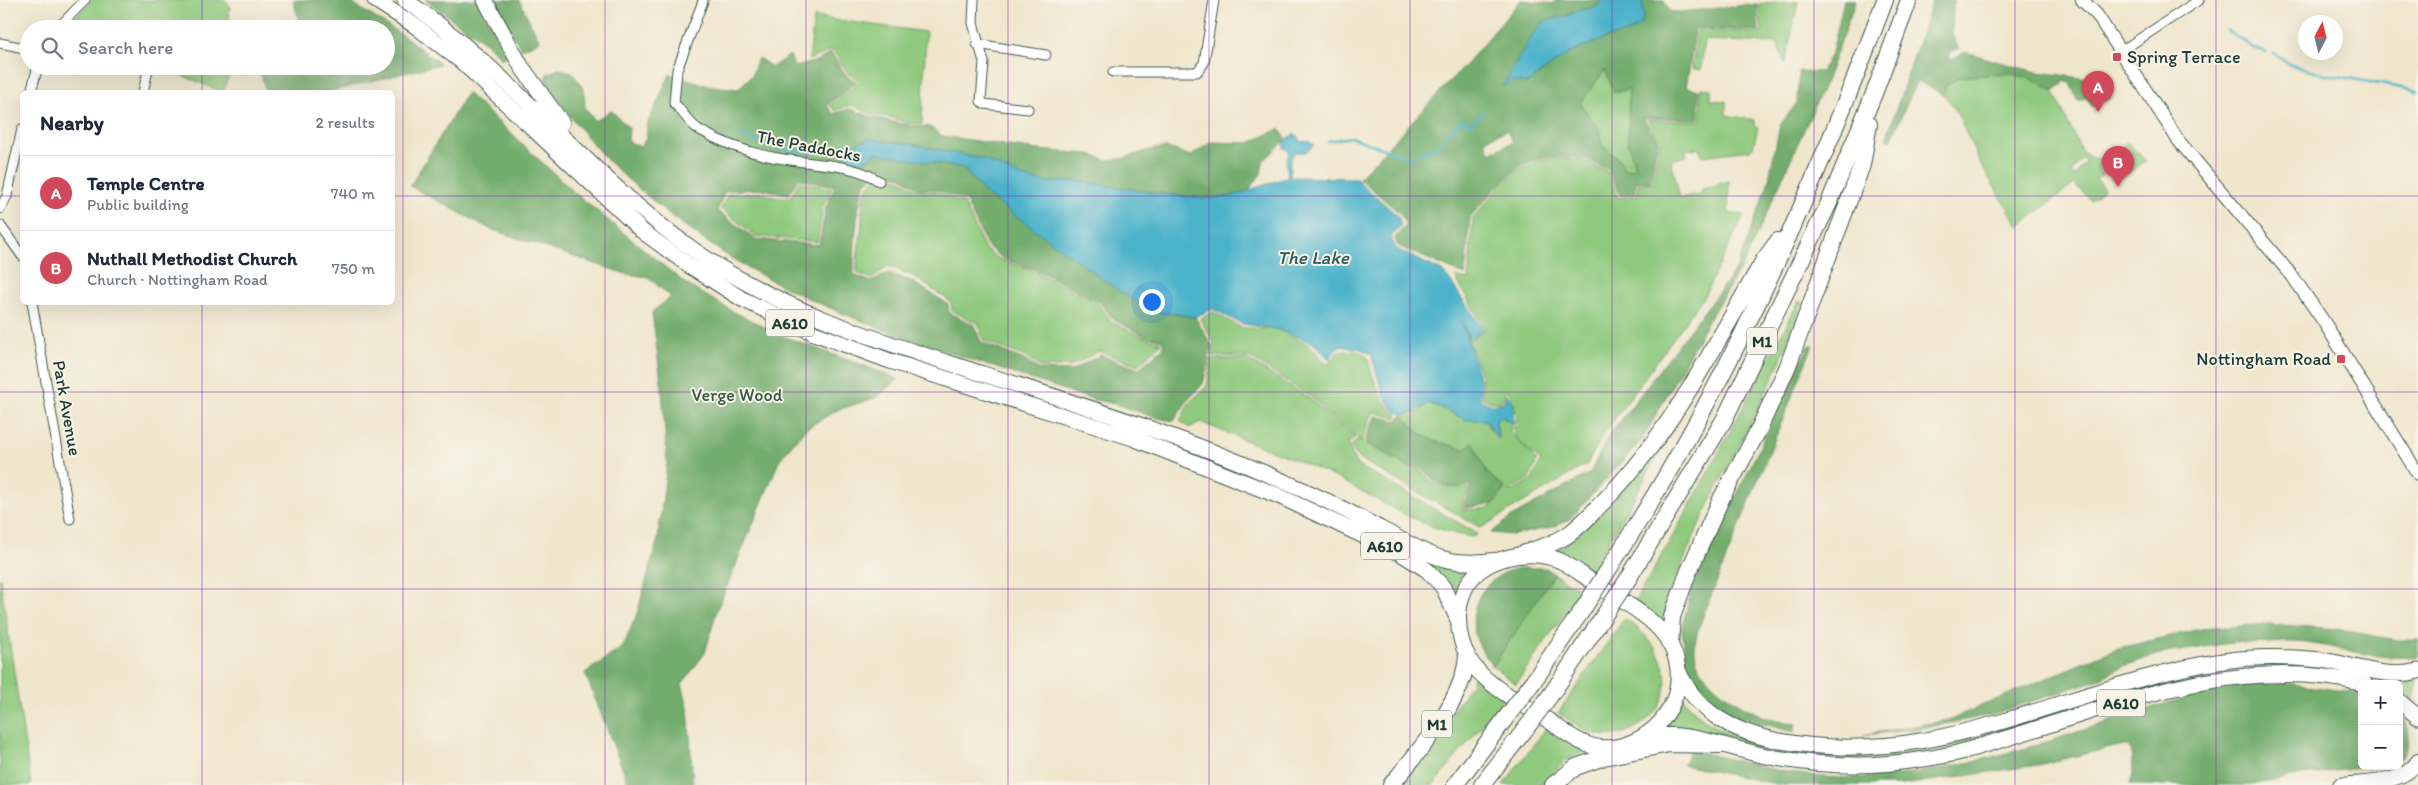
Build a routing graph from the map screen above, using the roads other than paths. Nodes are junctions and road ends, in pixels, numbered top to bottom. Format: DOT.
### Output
graph roads {
  1 [pos="85,0"];
  2 [pos="375,0"];
  3 [pos="405,0"];
  4 [pos="485,0"];
  5 [pos="703,0"];
  6 [pos="974,0"];
  7 [pos="1214,0"];
  8 [pos="1885,0"];
  9 [pos="1909,0"];
  10 [pos="2082,0"];
  11 [pos="2199,0"];
  12 [pos="66,20"];
  13 [pos="0,43"];
  14 [pos="978,44"];
  15 [pos="20,47"];
  16 [pos="2121,51"];
  17 [pos="1046,55"];
  18 [pos="1113,72"];
  19 [pos="36,75"];
  20 [pos="147,75"];
  21 [pos="32,90"];
  22 [pos="143,90"];
  23 [pos="1875,91"];
  24 [pos="1028,110"];
  25 [pos="20,138"];
  26 [pos="603,175"];
  27 [pos="879,181"];
  28 [pos="1802,207"];
  29 [pos="0,209"];
  30 [pos="0,225"];
  31 [pos="20,253"];
  32 [pos="33,305"];
  33 [pos="2418,474"];
  34 [pos="70,519"];
  35 [pos="1520,554"];
  36 [pos="1500,560"];
  37 [pos="1458,620"];
  38 [pos="1670,644"];
  39 [pos="1467,655"];
  40 [pos="1678,670"];
  41 [pos="2418,671"];
  42 [pos="2358,683"];
  43 [pos="2403,704"];
  44 [pos="2418,717"];
  45 [pos="1644,737"];
  46 [pos="1721,745"];
  47 [pos="1609,748"];
  48 [pos="2418,761"];
  49 [pos="1391,785"];
  50 [pos="1455,785"];
  51 [pos="1482,785"];
  52 [pos="1548,785"];
  53 [pos="1553,785"];
  54 [pos="2340,785"];
  1 -- 12 [label="street"];
  2 -- 37 [label="highway, A610"];
  3 -- 26 [label="highway, A610"];
  4 -- 26 [label="highway"];
  5 -- 27 [label="street, The Paddocks"];
  6 -- 14 [label="street"];
  7 -- 18 [label="street"];
  8 -- 28 [label="highway, M1"];
  9 -- 23 [label="highway, M1"];
  10 -- 16 [label="main road"];
  11 -- 16 [label="street"];
  13 -- 15 [label="street"];
  14 -- 17 [label="street"];
  14 -- 24 [label="street"];
  16 -- 33 [label="main road"];
  19 -- 21 [label="street"];
  20 -- 22 [label="street"];
  23 -- 38 [label="highway"];
  23 -- 51 [label="highway, M1, bridge"];
  25 -- 29 [label="street"];
  26 -- 36 [label="highway, A610"];
  28 -- 35 [label="highway, M1"];
  28 -- 50 [label="highway, M1, bridge"];
  30 -- 31 [label="street"];
  32 -- 34 [label="street, Park Avenue"];
  35 -- 36 [label="highway"];
  35 -- 38 [label="highway"];
  36 -- 37 [label="highway"];
  37 -- 39 [label="highway"];
  38 -- 40 [label="highway"];
  39 -- 47 [label="highway"];
  39 -- 49 [label="highway, M1"];
  40 -- 41 [label="highway, A610"];
  40 -- 45 [label="highway"];
  42 -- 46 [label="highway, A610"];
  43 -- 44 [label="highway"];
  45 -- 46 [label="highway, A610"];
  45 -- 47 [label="highway"];
  46 -- 53 [label="highway"];
  47 -- 52 [label="highway"];
  48 -- 54 [label="main road"];
}
